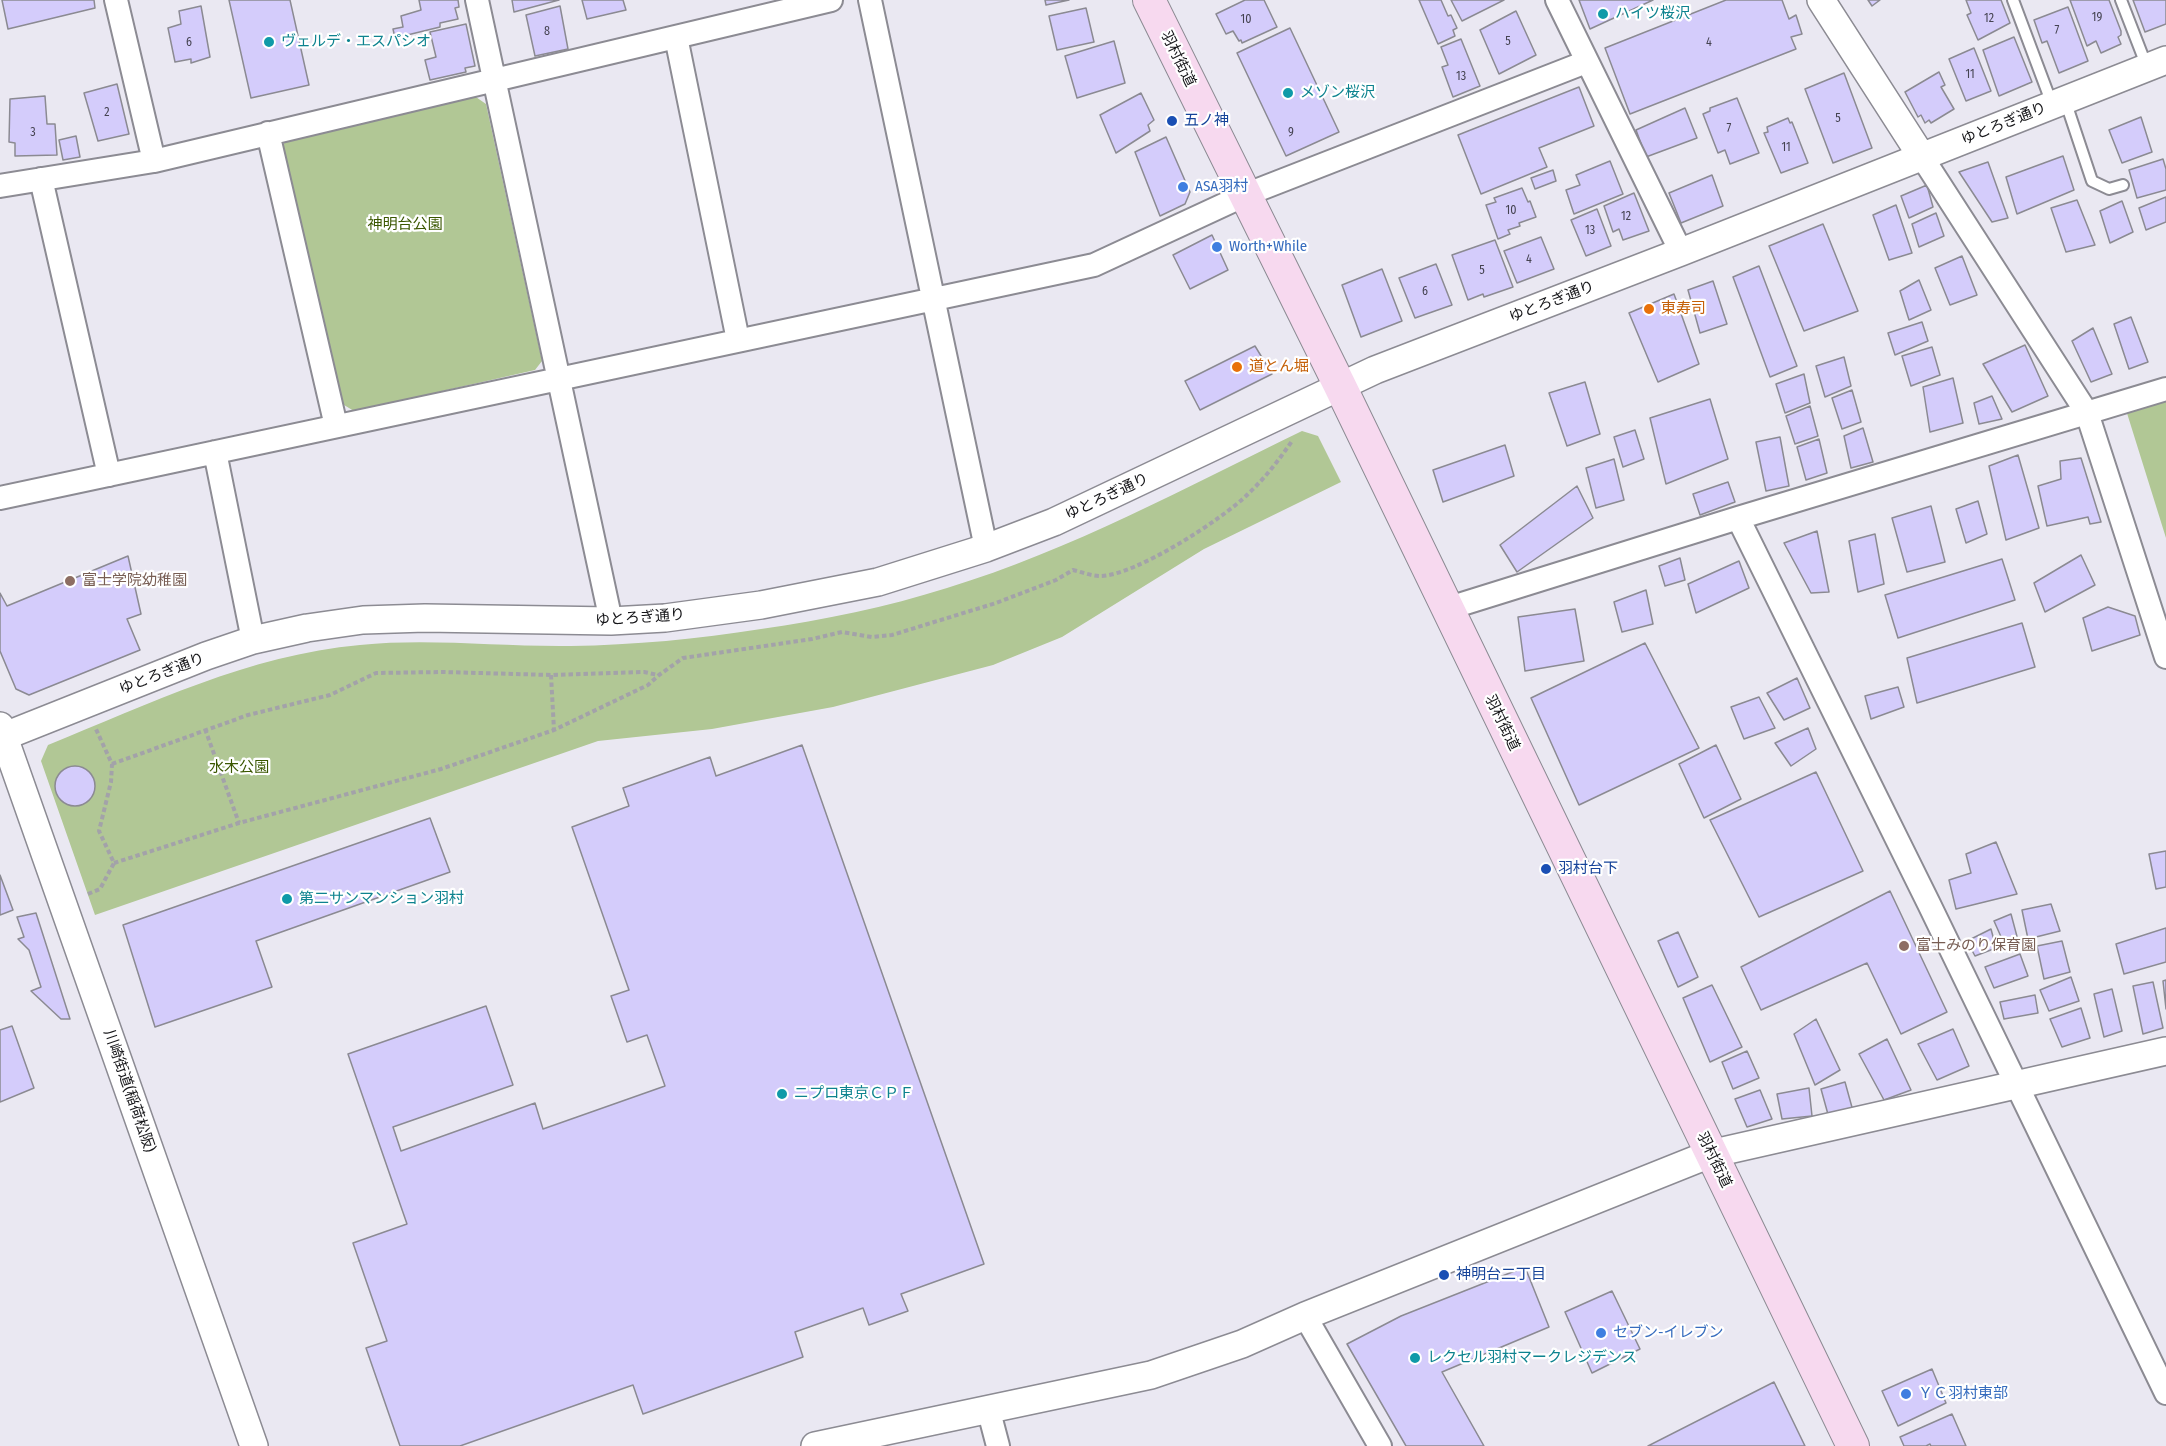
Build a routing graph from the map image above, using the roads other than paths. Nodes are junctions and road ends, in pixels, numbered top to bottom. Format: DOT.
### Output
graph roads {
  1 [pos="116,0"];
  2 [pos="477,0"];
  3 [pos="831,0"];
  4 [pos="870,0"];
  5 [pos="1149,0"];
  6 [pos="1557,0"];
  7 [pos="1821,0"];
  8 [pos="2013,0"];
  9 [pos="2121,0"];
  10 [pos="676,37"];
  11 [pos="1586,62"];
  12 [pos="2156,64"];
  13 [pos="495,80"];
  14 [pos="2059,102"];
  15 [pos="268,133"];
  16 [pos="1922,157"];
  17 [pos="154,161"];
  18 [pos="41,179"];
  19 [pos="2123,185"];
  20 [pos="0,186"];
  21 [pos="1245,195"];
  22 [pos="1681,252"];
  23 [pos="933,298"];
  24 [pos="738,340"];
  25 [pos="559,378"];
  26 [pos="1340,386"];
  27 [pos="2166,389"];
  28 [pos="2087,412"];
  29 [pos="336,426"];
  30 [pos="215,452"];
  31 [pos="109,475"];
  32 [pos="0,498"];
  33 [pos="1738,518"];
  34 [pos="986,548"];
  35 [pos="1446,609"];
  36 [pos="611,621"];
  37 [pos="253,640"];
  38 [pos="2164,643"];
  39 [pos="1,734"];
  40 [pos="2166,1051"];
  41 [pos="2017,1085"];
  42 [pos="1710,1154"];
  43 [pos="1305,1316"];
  44 [pos="2166,1394"];
  45 [pos="988,1408"];
  46 [pos="254,1446"];
  47 [pos="815,1446"];
  48 [pos="998,1446"];
  49 [pos="1380,1446"];
  50 [pos="1853,1446"];
  1 -- 17 [label="street"];
  2 -- 13 [label="street"];
  3 -- 10 [label="street"];
  4 -- 23 [label="street"];
  5 -- 21 [label="main road, 羽村街道"];
  6 -- 11 [label="street"];
  7 -- 16 [label="street"];
  8 -- 14 [label="lane"];
  9 -- 12 [label="lane"];
  10 -- 13 [label="street"];
  10 -- 24 [label="street"];
  11 -- 21 [label="street"];
  11 -- 22 [label="street"];
  12 -- 14 [label="street, ゆとろぎ通り"];
  13 -- 15 [label="street"];
  13 -- 25 [label="street"];
  14 -- 16 [label="street, ゆとろぎ通り"];
  14 -- 19 [label="lane"];
  15 -- 17 [label="street"];
  15 -- 29 [label="street"];
  16 -- 22 [label="street, ゆとろぎ通り"];
  16 -- 28 [label="street"];
  17 -- 18 [label="street"];
  18 -- 20 [label="street"];
  18 -- 31 [label="street"];
  21 -- 23 [label="street"];
  21 -- 26 [label="main road, 羽村街道"];
  22 -- 26 [label="street, ゆとろぎ通り"];
  23 -- 24 [label="street"];
  23 -- 34 [label="street"];
  24 -- 25 [label="street"];
  25 -- 29 [label="street"];
  25 -- 36 [label="street"];
  26 -- 34 [label="street, ゆとろぎ通り"];
  26 -- 35 [label="main road, 羽村街道"];
  27 -- 28 [label="street"];
  28 -- 33 [label="street"];
  28 -- 38 [label="street"];
  29 -- 30 [label="street"];
  30 -- 31 [label="street"];
  30 -- 37 [label="street"];
  31 -- 32 [label="street"];
  33 -- 35 [label="street"];
  33 -- 41 [label="street"];
  34 -- 36 [label="street, ゆとろぎ通り"];
  35 -- 42 [label="main road, 羽村街道"];
  36 -- 37 [label="street, ゆとろぎ通り"];
  37 -- 39 [label="street, ゆとろぎ通り"];
  39 -- 46 [label="street, 川崎街道(稲荷松阪)"];
  40 -- 41 [label="street"];
  41 -- 42 [label="street"];
  41 -- 44 [label="street"];
  42 -- 43 [label="street"];
  42 -- 50 [label="main road, 羽村街道"];
  43 -- 45 [label="street"];
  43 -- 49 [label="street"];
  45 -- 47 [label="street"];
  45 -- 48 [label="street"];
}
